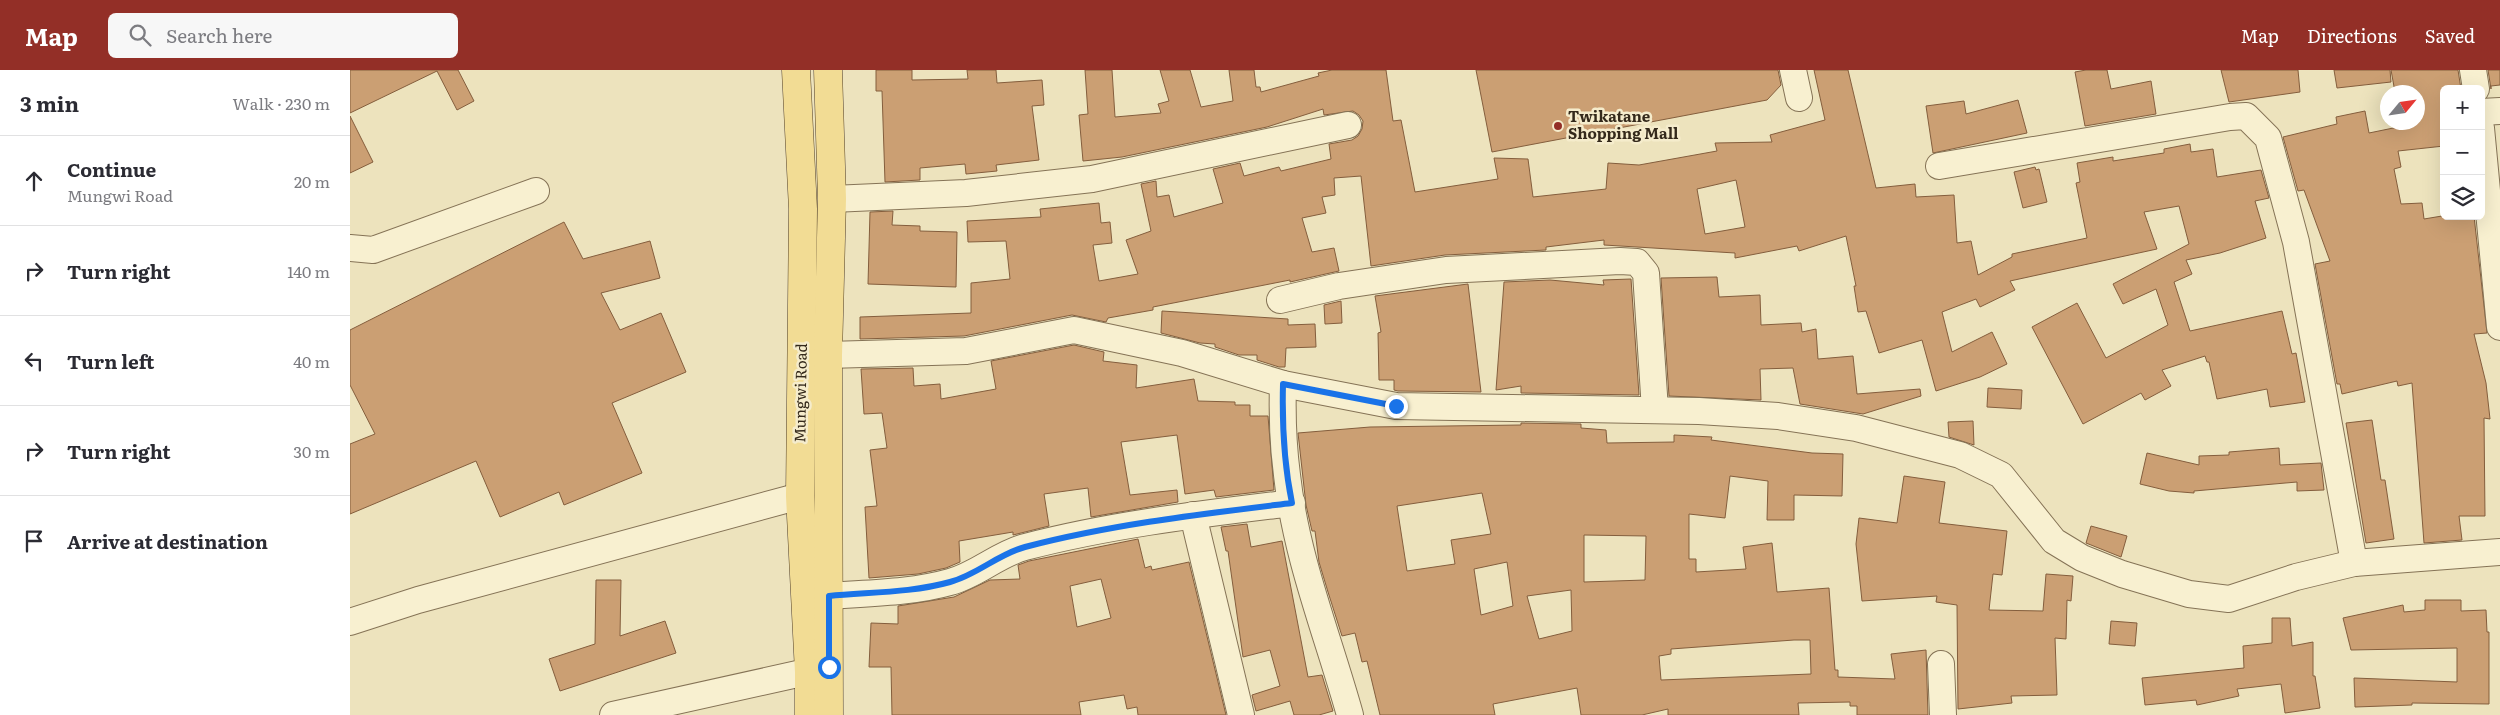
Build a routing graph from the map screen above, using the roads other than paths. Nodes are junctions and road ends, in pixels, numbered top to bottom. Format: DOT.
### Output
graph roads {
  1 [pos="796,70"];
  2 [pos="828,70"];
  3 [pos="1793,70"];
  4 [pos="2473,70"];
  5 [pos="2475,85"];
  6 [pos="1799,98"];
  7 [pos="2500,111"];
  8 [pos="2485,112"];
  9 [pos="1348,125"];
  10 [pos="2481,130"];
  11 [pos="1939,166"];
  12 [pos="536,191"];
  13 [pos="832,199"];
  14 [pos="350,248"];
  15 [pos="1280,300"];
  16 [pos="2500,327"];
  17 [pos="828,355"];
  18 [pos="1283,384"];
  19 [pos="1655,410"];
  20 [pos="800,496"];
  21 [pos="1292,503"];
  22 [pos="1193,516"];
  23 [pos="2500,552"];
  24 [pos="2354,564"];
  25 [pos="829,596"];
  26 [pos="350,622"];
  27 [pos="1941,664"];
  28 [pos="819,670"];
  29 [pos="614,715"];
  30 [pos="809,715"];
  31 [pos="829,715"];
  32 [pos="1241,715"];
  33 [pos="1350,715"];
  34 [pos="1943,715"];
  1 -- 20 [label="main road, Mungwi Road"];
  2 -- 13 [label="main road, Mungwi Road"];
  3 -- 6 [label="street"];
  4 -- 5 [label="street"];
  7 -- 8 [label="street"];
  9 -- 13 [label="street"];
  10 -- 16 [label="street"];
  11 -- 24 [label="street"];
  12 -- 14 [label="street"];
  13 -- 17 [label="main road, Mungwi Road"];
  15 -- 19 [label="street"];
  17 -- 18 [label="street"];
  17 -- 25 [label="main road, Mungwi Road"];
  18 -- 19 [label="street"];
  18 -- 21 [label="street"];
  19 -- 24 [label="street"];
  20 -- 26 [label="street"];
  20 -- 28 [label="main road, Mungwi Road"];
  21 -- 22 [label="street"];
  21 -- 33 [label="street"];
  22 -- 25 [label="street"];
  22 -- 32 [label="street"];
  23 -- 24 [label="street"];
  25 -- 28 [label="main road, Mungwi Road"];
  27 -- 34 [label="street"];
  28 -- 29 [label="street"];
  28 -- 30 [label="main road, Mungwi Road"];
  28 -- 31 [label="main road, Mungwi Road"];
}
